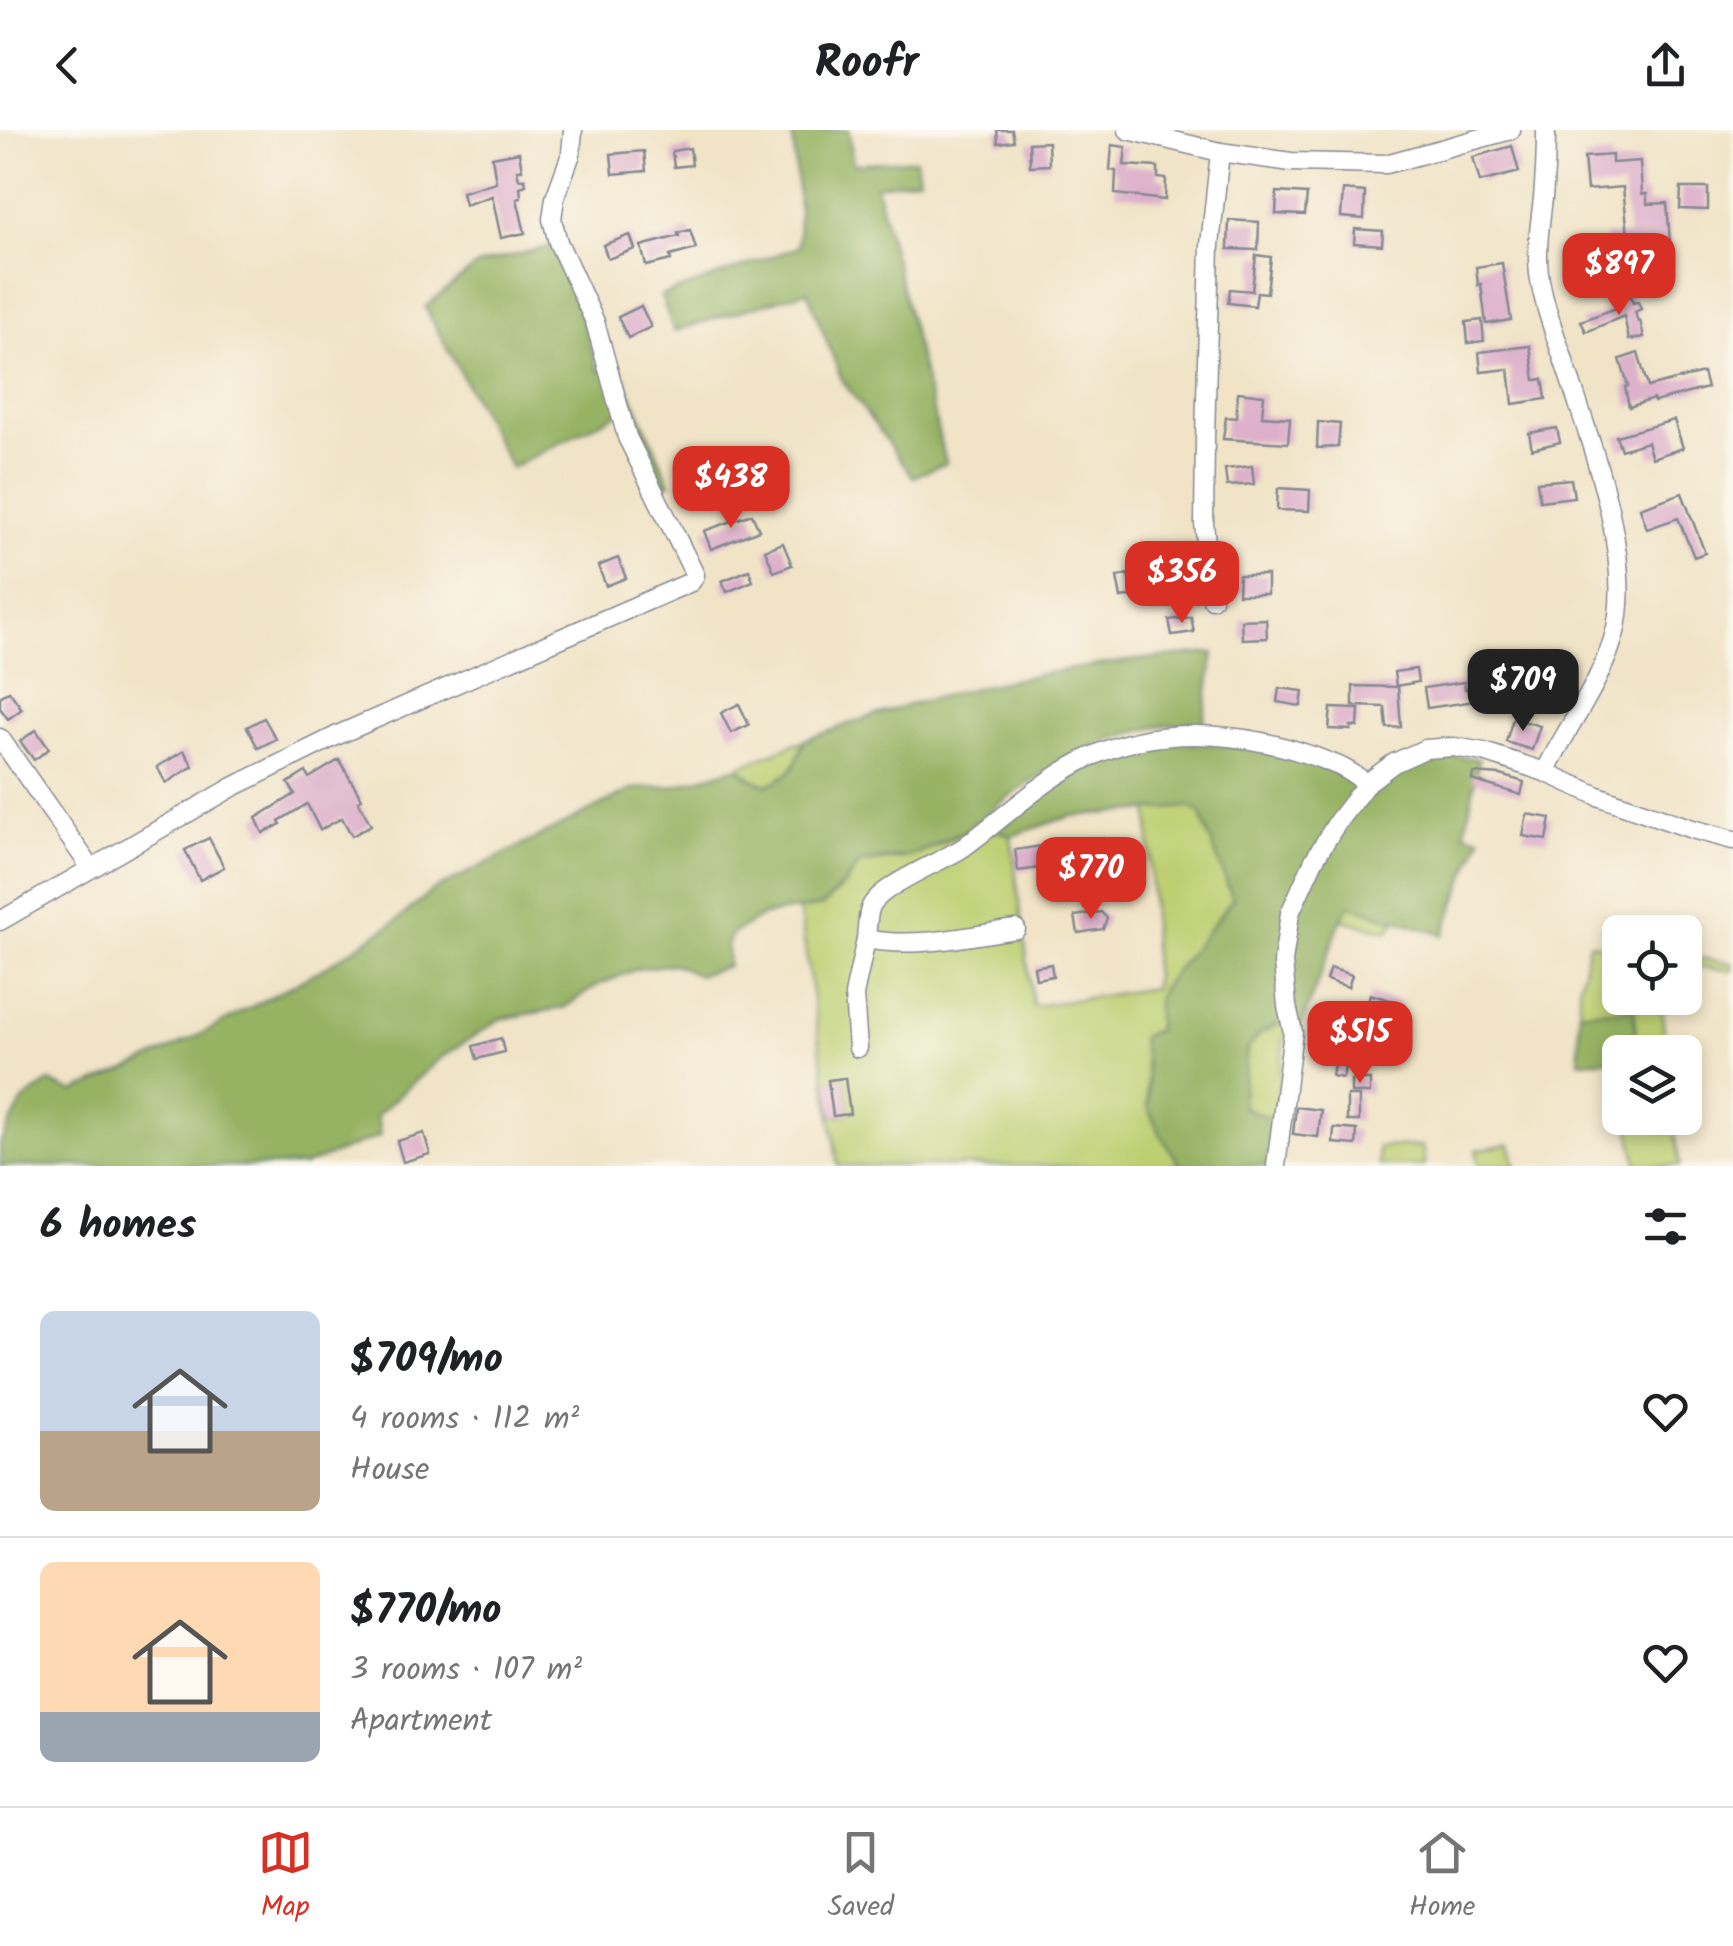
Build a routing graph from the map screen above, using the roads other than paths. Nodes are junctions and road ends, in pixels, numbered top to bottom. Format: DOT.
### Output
graph roads {
  1 [pos="573,130"];
  2 [pos="1128,130"];
  3 [pos="1511,130"];
  4 [pos="1546,130"];
  5 [pos="1220,152"];
  6 [pos="1212,600"];
  7 [pos="0,738"];
  8 [pos="1544,772"];
  9 [pos="1367,783"];
  10 [pos="1733,840"];
  11 [pos="92,868"];
  12 [pos="0,922"];
  13 [pos="1016,929"];
  14 [pos="866,939"];
  15 [pos="858,1048"];
  16 [pos="1276,1166"];
  1 -- 11 [label="street"];
  2 -- 5 [label="street"];
  3 -- 5 [label="street"];
  4 -- 8 [label="street"];
  5 -- 6 [label="street"];
  7 -- 11 [label="street"];
  8 -- 9 [label="street"];
  8 -- 10 [label="street"];
  9 -- 14 [label="street"];
  9 -- 16 [label="street"];
  11 -- 12 [label="street"];
  13 -- 14 [label="street"];
  14 -- 15 [label="street"];
}
